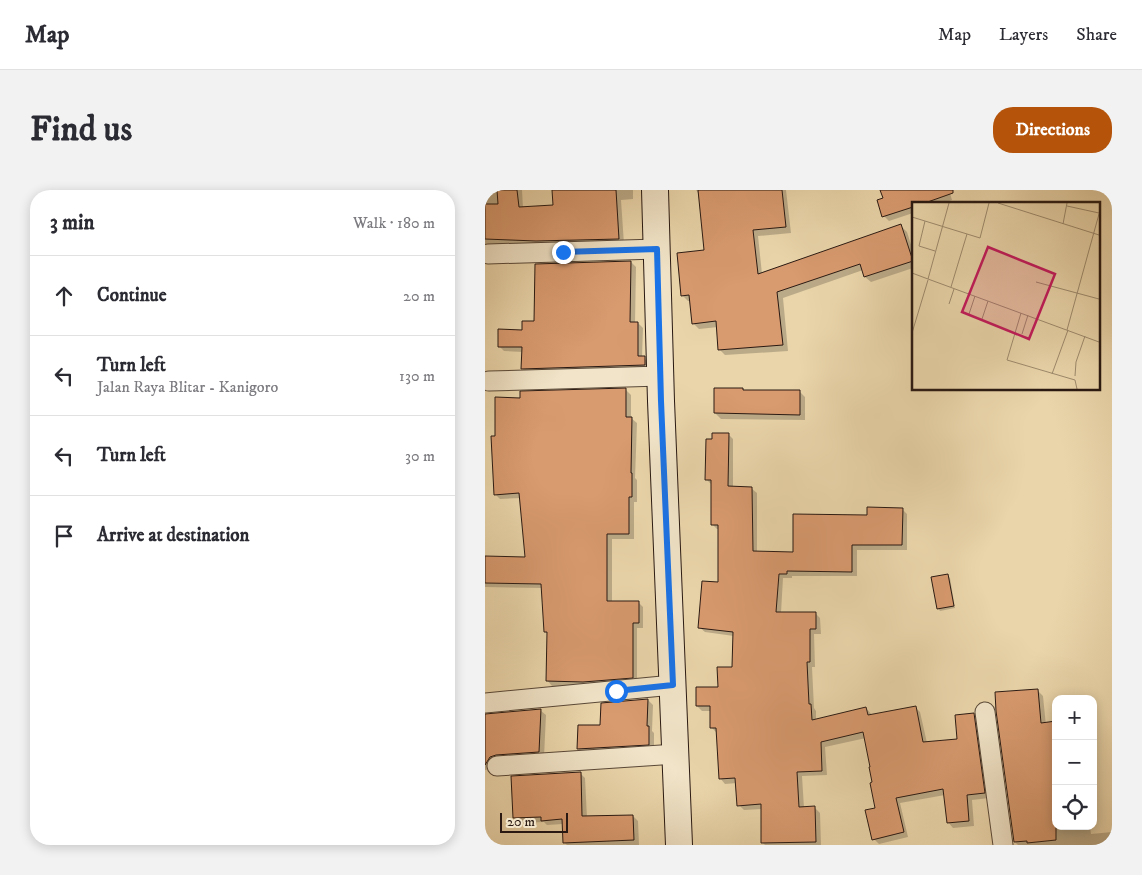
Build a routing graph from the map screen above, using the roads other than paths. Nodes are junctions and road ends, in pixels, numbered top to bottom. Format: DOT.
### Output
graph roads {
  1 [pos="655,190"];
  2 [pos="657,249"];
  3 [pos="489,254"];
  4 [pos="661,376"];
  5 [pos="489,381"];
  6 [pos="673,685"];
  7 [pos="485,704"];
  8 [pos="985,712"];
  9 [pos="676,754"];
  10 [pos="497,766"];
  11 [pos="679,845"];
  12 [pos="1003,845"];
  1 -- 2 [label="main road"];
  2 -- 3 [label="street"];
  2 -- 4 [label="main road"];
  4 -- 5 [label="street"];
  4 -- 6 [label="main road"];
  6 -- 7 [label="street"];
  6 -- 9 [label="main road"];
  8 -- 12 [label="street"];
  9 -- 10 [label="street"];
  9 -- 11 [label="main road"];
}
